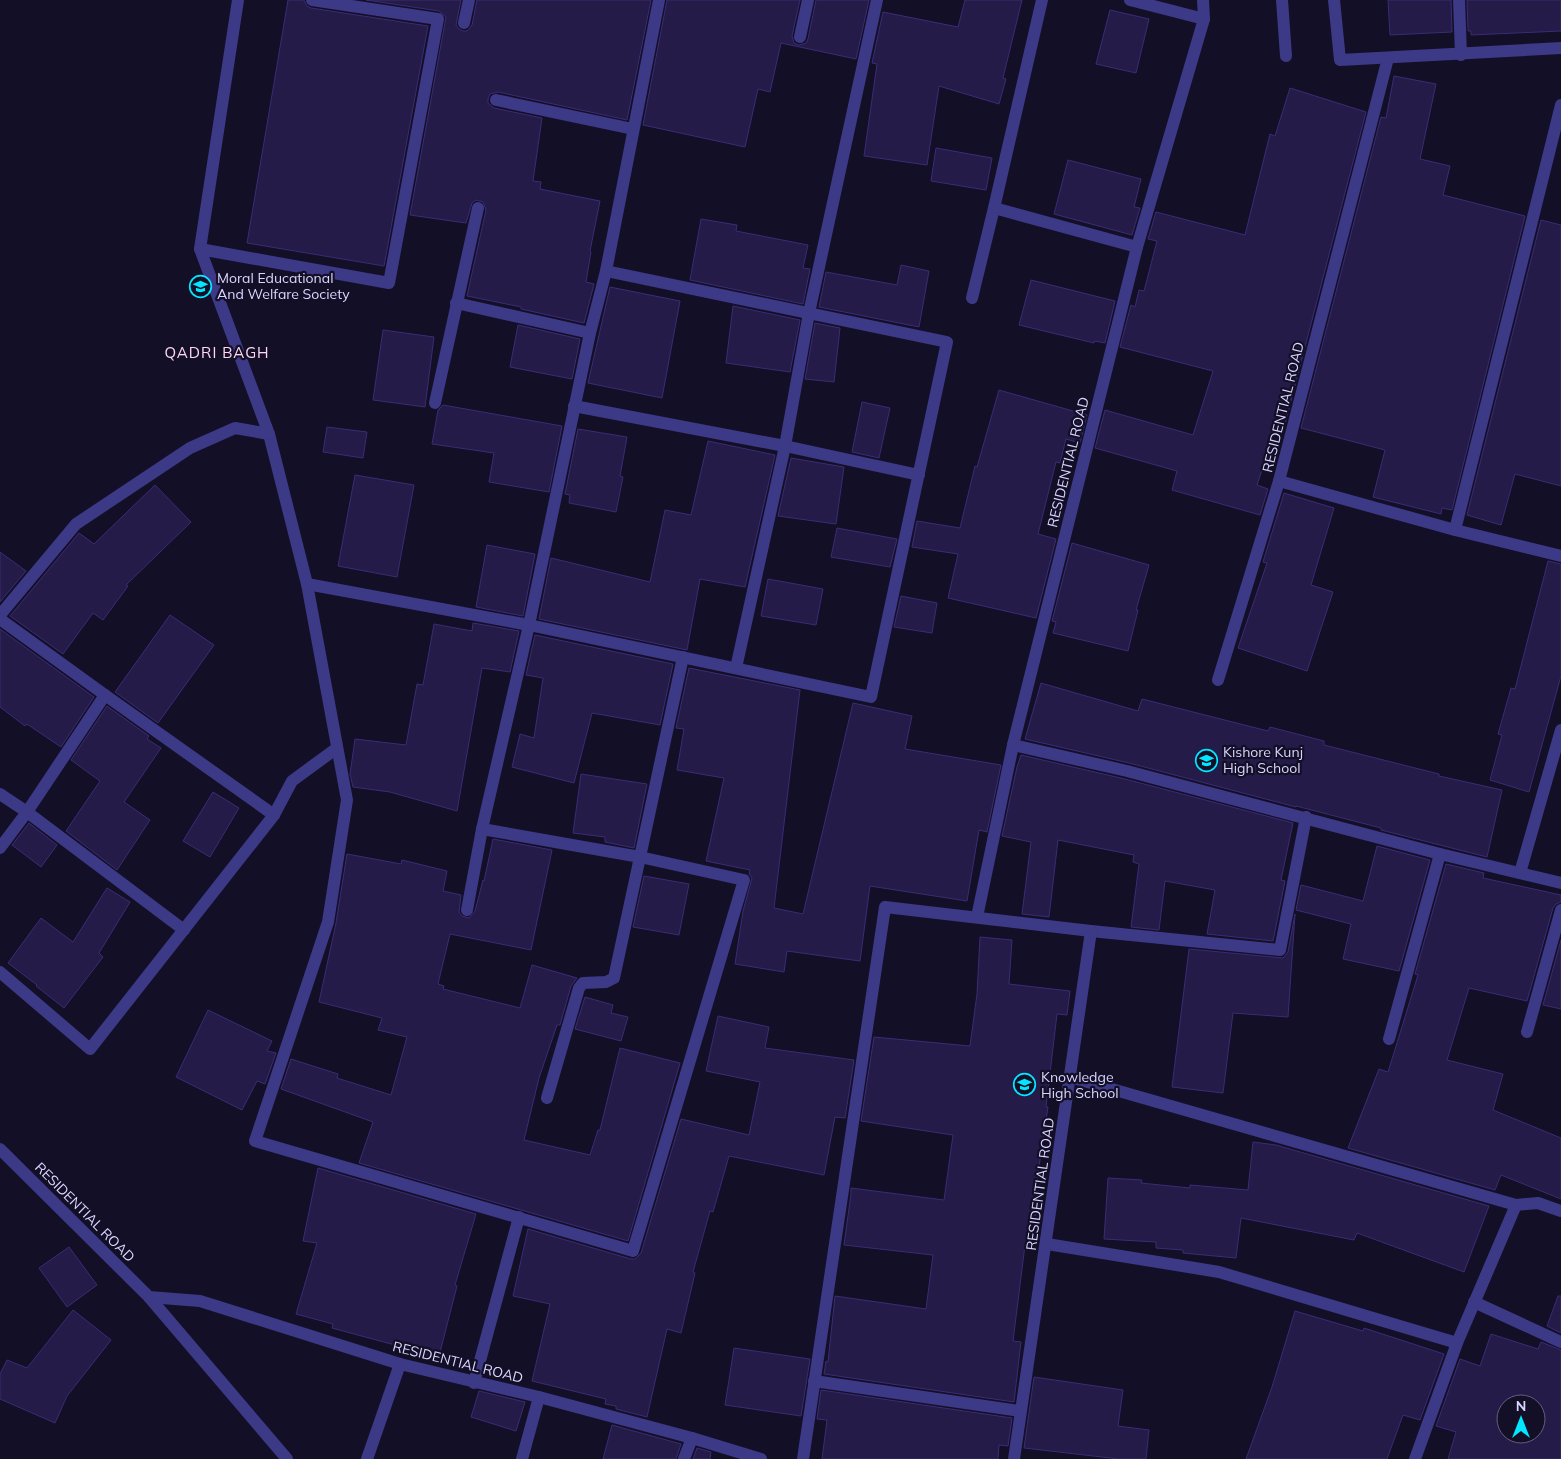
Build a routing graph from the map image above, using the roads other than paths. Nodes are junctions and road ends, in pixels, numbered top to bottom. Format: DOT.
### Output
graph roads {
  1 [pos="238,0"];
  2 [pos="312,0"];
  3 [pos="469,0"];
  4 [pos="659,0"];
  5 [pos="808,0"];
  6 [pos="877,0"];
  7 [pos="1042,0"];
  8 [pos="1130,0"];
  9 [pos="1203,0"];
  10 [pos="1282,0"];
  11 [pos="1334,0"];
  12 [pos="1459,0"];
  13 [pos="1204,20"];
  14 [pos="464,23"];
  15 [pos="800,37"];
  16 [pos="1561,48"];
  17 [pos="1461,55"];
  18 [pos="1286,56"];
  19 [pos="1388,58"];
  20 [pos="496,100"];
  21 [pos="1561,105"];
  22 [pos="634,128"];
  23 [pos="478,208"];
  24 [pos="994,208"];
  25 [pos="1137,247"];
  26 [pos="200,250"];
  27 [pos="606,271"];
  28 [pos="972,298"];
  29 [pos="456,304"];
  30 [pos="809,313"];
  31 [pos="590,333"];
  32 [pos="435,403"];
  33 [pos="574,406"];
  34 [pos="269,434"];
  35 [pos="785,446"];
  36 [pos="919,475"];
  37 [pos="1279,481"];
  38 [pos="1455,530"];
  39 [pos="1561,556"];
  40 [pos="307,584"];
  41 [pos="0,615"];
  42 [pos="0,619"];
  43 [pos="529,625"];
  44 [pos="683,656"];
  45 [pos="736,668"];
  46 [pos="1218,680"];
  47 [pos="105,695"];
  48 [pos="1561,730"];
  49 [pos="1014,744"];
  50 [pos="338,748"];
  51 [pos="0,794"];
  52 [pos="28,812"];
  53 [pos="274,815"];
  54 [pos="1306,818"];
  55 [pos="482,829"];
  56 [pos="0,848"];
  57 [pos="1440,854"];
  58 [pos="640,857"];
  59 [pos="1520,872"];
  60 [pos="1561,883"];
  61 [pos="467,910"];
  62 [pos="1561,910"];
  63 [pos="977,917"];
  64 [pos="184,930"];
  65 [pos="1091,931"];
  66 [pos="0,972"];
  67 [pos="1527,1032"];
  68 [pos="1389,1039"];
  69 [pos="1070,1077"];
  70 [pos="547,1098"];
  71 [pos="0,1149"];
  72 [pos="1516,1205"];
  73 [pos="1561,1211"];
  74 [pos="519,1217"];
  75 [pos="1047,1244"];
  76 [pos="149,1297"];
  77 [pos="1474,1302"];
  78 [pos="1561,1342"];
  79 [pos="1457,1343"];
  80 [pos="400,1364"];
  81 [pos="814,1381"];
  82 [pos="474,1383"];
  83 [pos="539,1397"];
  84 [pos="1020,1411"];
  85 [pos="692,1438"];
  86 [pos="287,1459"];
  87 [pos="366,1459"];
  88 [pos="522,1459"];
  89 [pos="684,1459"];
  90 [pos="761,1459"];
  91 [pos="803,1459"];
  92 [pos="1014,1459"];
  93 [pos="1415,1459"];
  1 -- 26 [label="street"];
  2 -- 26 [label="street"];
  3 -- 14 [label="street"];
  4 -- 22 [label="street"];
  5 -- 15 [label="street"];
  6 -- 30 [label="street"];
  7 -- 24 [label="street"];
  8 -- 13 [label="street"];
  9 -- 13 [label="street, RESIDENTIAL ROAD"];
  10 -- 18 [label="street"];
  11 -- 19 [label="street"];
  12 -- 17 [label="street"];
  13 -- 25 [label="street, RESIDENTIAL ROAD"];
  16 -- 17 [label="street"];
  17 -- 19 [label="street"];
  19 -- 37 [label="street, RESIDENTIAL ROAD"];
  20 -- 22 [label="street"];
  21 -- 38 [label="street"];
  22 -- 27 [label="street"];
  23 -- 29 [label="street"];
  24 -- 25 [label="street"];
  24 -- 28 [label="street"];
  25 -- 49 [label="street, RESIDENTIAL ROAD"];
  26 -- 34 [label="street"];
  27 -- 30 [label="street"];
  27 -- 31 [label="street"];
  29 -- 31 [label="street"];
  29 -- 32 [label="street"];
  30 -- 35 [label="street"];
  30 -- 36 [label="street"];
  31 -- 33 [label="street"];
  33 -- 35 [label="street"];
  33 -- 43 [label="street"];
  34 -- 40 [label="street"];
  34 -- 41 [label="street"];
  35 -- 36 [label="street"];
  35 -- 45 [label="street"];
  36 -- 45 [label="street"];
  37 -- 38 [label="street, RESIDENTIAL ROAD"];
  37 -- 46 [label="street"];
  38 -- 39 [label="street, RESIDENTIAL ROAD"];
  40 -- 43 [label="street"];
  40 -- 50 [label="street"];
  42 -- 47 [label="street"];
  43 -- 44 [label="street"];
  43 -- 55 [label="street"];
  44 -- 45 [label="street"];
  44 -- 58 [label="street"];
  47 -- 52 [label="street"];
  47 -- 53 [label="street"];
  48 -- 59 [label="street"];
  49 -- 54 [label="street"];
  49 -- 63 [label="street, RESIDENTIAL ROAD"];
  50 -- 53 [label="street"];
  50 -- 74 [label="street"];
  51 -- 52 [label="street"];
  52 -- 56 [label="street"];
  52 -- 64 [label="street"];
  53 -- 64 [label="street"];
  54 -- 57 [label="street"];
  54 -- 65 [label="street"];
  55 -- 58 [label="street"];
  55 -- 61 [label="street"];
  57 -- 59 [label="street"];
  57 -- 68 [label="street"];
  58 -- 70 [label="street"];
  58 -- 74 [label="street"];
  59 -- 60 [label="street"];
  62 -- 67 [label="street"];
  63 -- 65 [label="street"];
  63 -- 81 [label="street"];
  64 -- 66 [label="street"];
  65 -- 69 [label="street, RESIDENTIAL ROAD"];
  69 -- 72 [label="street"];
  69 -- 75 [label="street, RESIDENTIAL ROAD"];
  71 -- 76 [label="street, RESIDENTIAL ROAD"];
  72 -- 73 [label="street"];
  72 -- 77 [label="street"];
  74 -- 82 [label="street"];
  75 -- 79 [label="street"];
  75 -- 84 [label="street, RESIDENTIAL ROAD"];
  76 -- 80 [label="street, RESIDENTIAL ROAD"];
  76 -- 86 [label="street, RESIDENTIAL ROAD"];
  77 -- 78 [label="street"];
  77 -- 79 [label="street"];
  79 -- 93 [label="street"];
  80 -- 82 [label="street, RESIDENTIAL ROAD"];
  80 -- 87 [label="street"];
  81 -- 84 [label="street"];
  81 -- 91 [label="street"];
  82 -- 83 [label="street, RESIDENTIAL ROAD"];
  83 -- 85 [label="street, RESIDENTIAL ROAD"];
  83 -- 88 [label="street"];
  84 -- 92 [label="street, RESIDENTIAL ROAD"];
  85 -- 89 [label="street"];
  85 -- 90 [label="street, RESIDENTIAL ROAD"];
}
